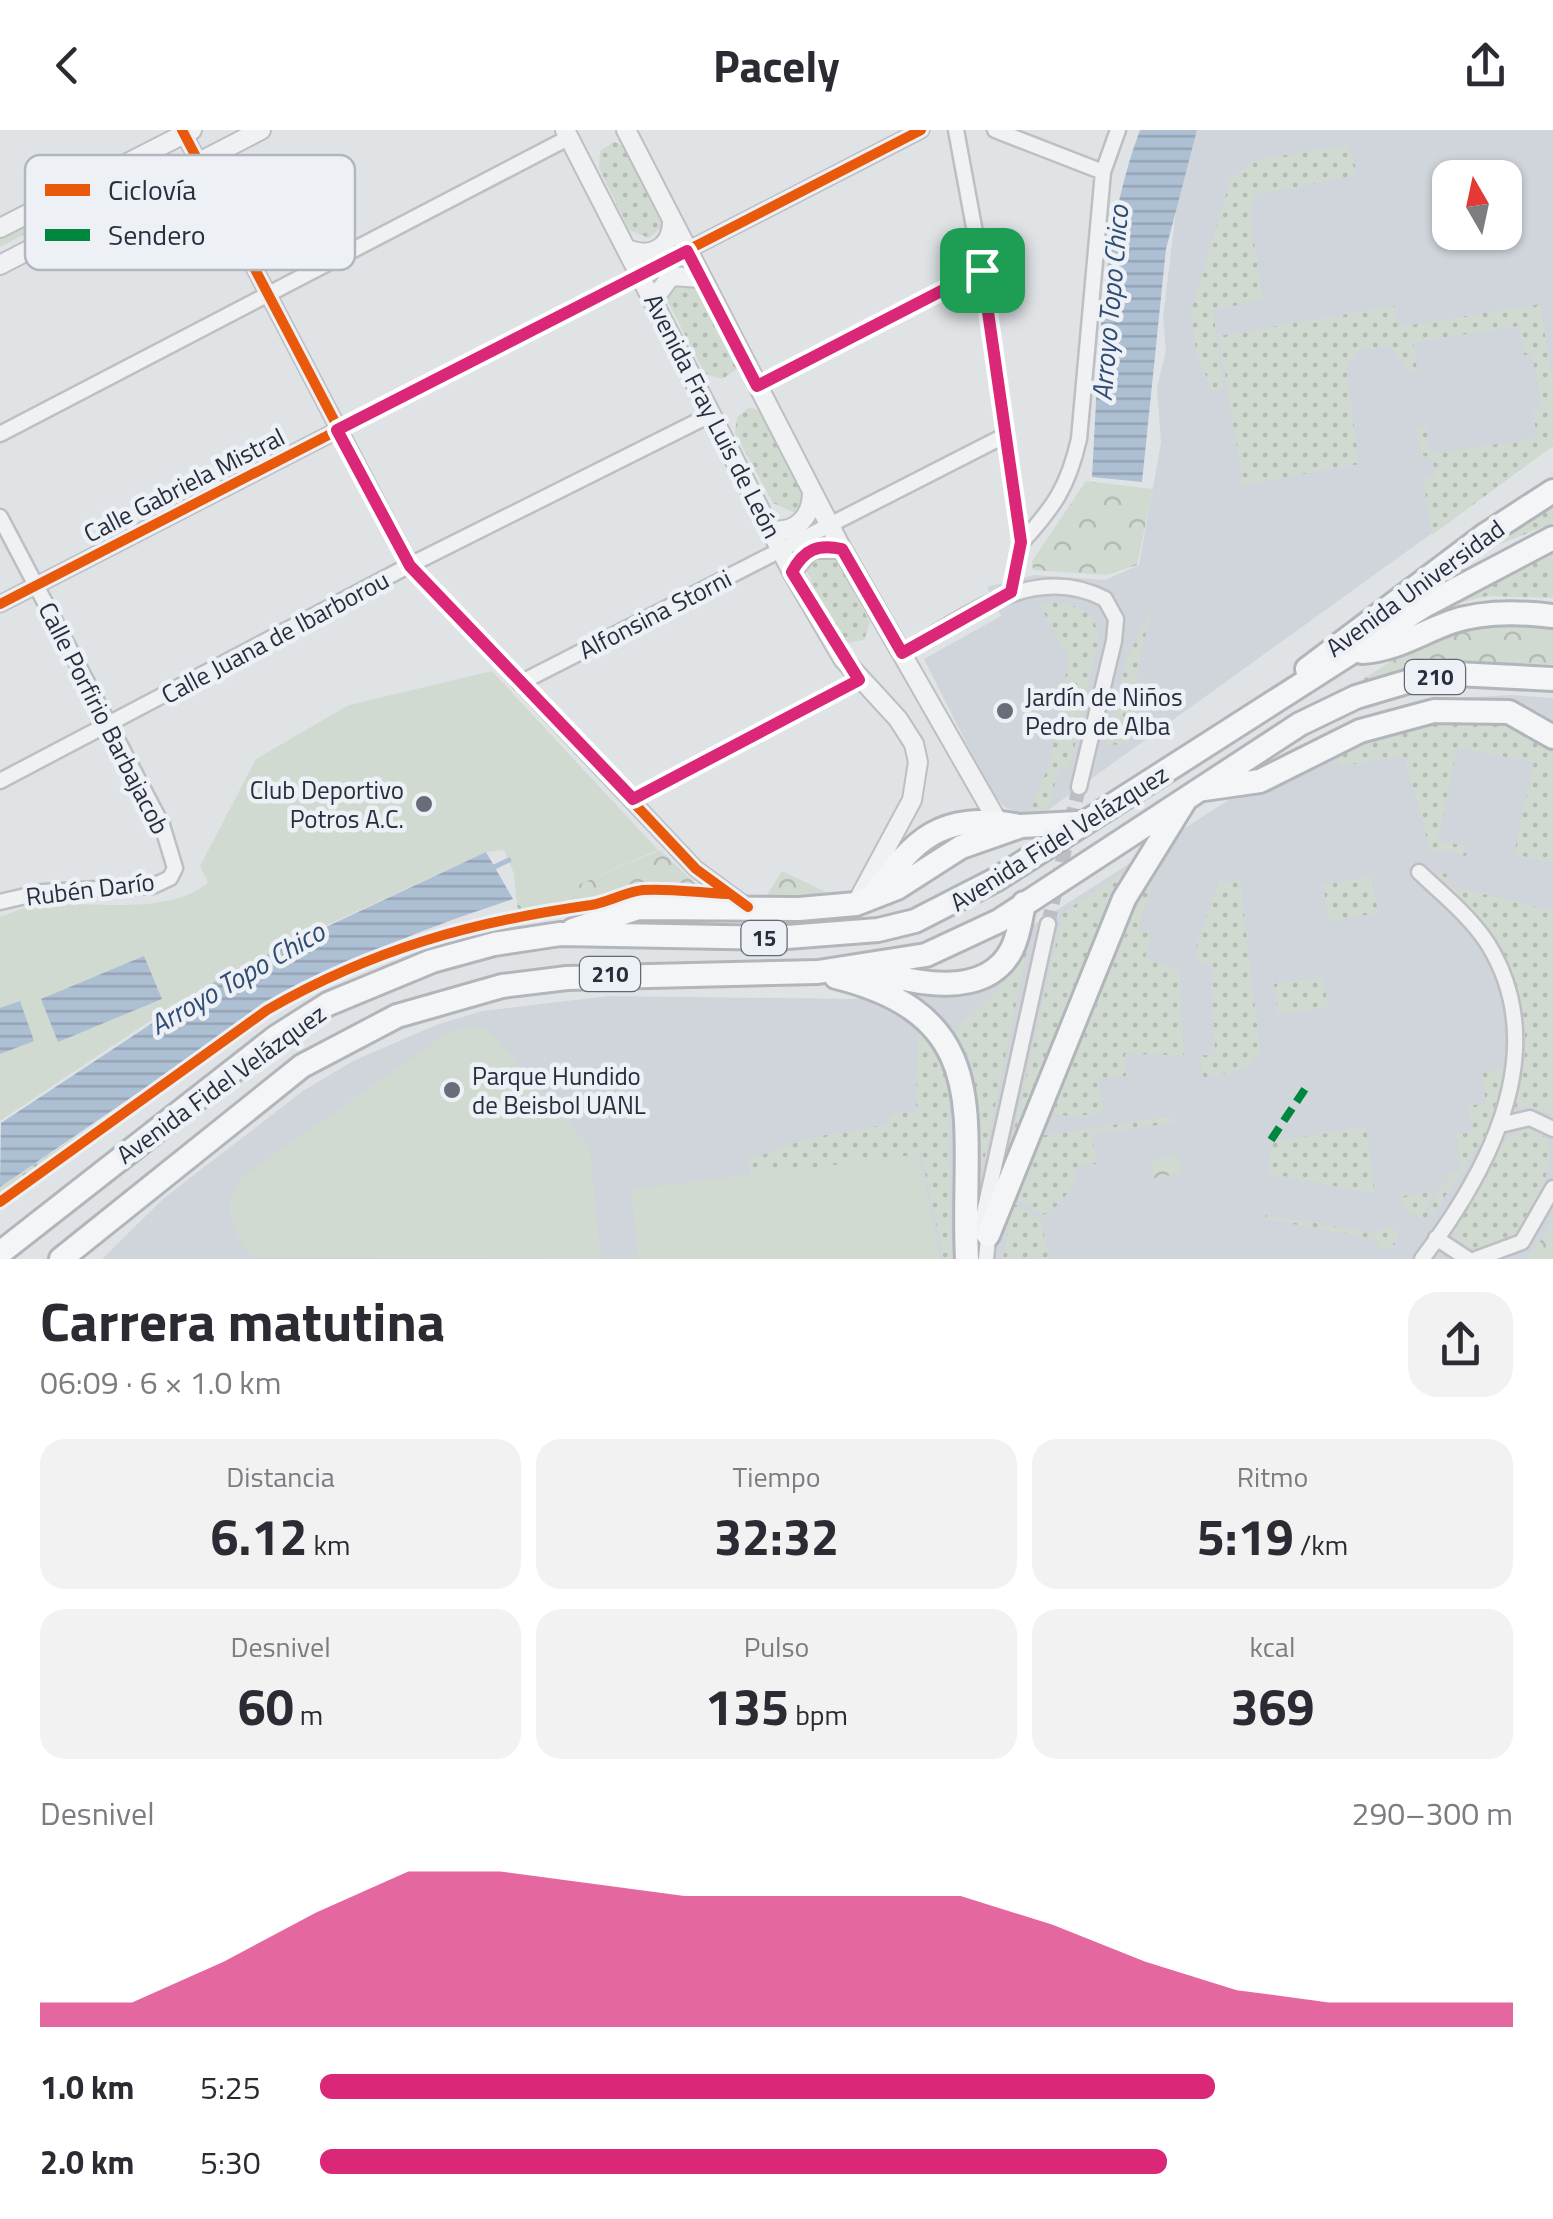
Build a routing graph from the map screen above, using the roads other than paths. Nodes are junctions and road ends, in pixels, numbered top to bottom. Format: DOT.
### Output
graph roads {
  1 [pos="261,130"];
  2 [pos="626,130"];
  3 [pos="921,130"];
  4 [pos="956,130"];
  5 [pos="995,130"];
  6 [pos="1118,130"];
  7 [pos="186,131"];
  8 [pos="566,134"];
  9 [pos="140,155"];
  10 [pos="197,155"];
  11 [pos="213,155"];
  12 [pos="1102,172"];
  13 [pos="25,215"];
  14 [pos="672,222"];
  15 [pos="0,228"];
  16 [pos="355,248"];
  17 [pos="630,250"];
  18 [pos="687,251"];
  19 [pos="25,252"];
  20 [pos="0,265"];
  21 [pos="256,270"];
  22 [pos="314,270"];
  23 [pos="982,270"];
  24 [pos="641,274"];
  25 [pos="701,278"];
  26 [pos="269,294"];
  27 [pos="654,299"];
  28 [pos="757,386"];
  29 [pos="712,414"];
  30 [pos="337,430"];
  31 [pos="0,434"];
  32 [pos="1004,436"];
  33 [pos="1553,479"];
  34 [pos="812,492"];
  35 [pos="1553,492"];
  36 [pos="0,517"];
  37 [pos="830,524"];
  38 [pos="770,530"];
  39 [pos="1485,535"];
  40 [pos="1553,538"];
  41 [pos="1021,542"];
  42 [pos="842,549"];
  43 [pos="780,550"];
  44 [pos="410,566"];
  45 [pos="792,572"];
  46 [pos="35,585"];
  47 [pos="1011,592"];
  48 [pos="0,604"];
  49 [pos="1553,616"];
  50 [pos="1354,652"];
  51 [pos="902,653"];
  52 [pos="1553,678"];
  53 [pos="859,680"];
  54 [pos="520,683"];
  55 [pos="1286,695"];
  56 [pos="109,725"];
  57 [pos="1553,737"];
  58 [pos="0,781"];
  59 [pos="1079,787"];
  60 [pos="1192,793"];
  61 [pos="633,799"];
  62 [pos="1079,823"];
  63 [pos="1010,824"];
  64 [pos="175,868"];
  65 [pos="1419,872"];
  66 [pos="863,901"];
  67 [pos="0,902"];
  68 [pos="1024,903"];
  69 [pos="748,908"];
  70 [pos="1048,924"];
  71 [pos="560,934"];
  72 [pos="866,968"];
  73 [pos="818,972"];
  74 [pos="1500,1125"];
  75 [pos="1553,1129"];
  76 [pos="1553,1188"];
  77 [pos="988,1198"];
  78 [pos="1436,1238"];
  79 [pos="987,1247"];
  80 [pos="4,1252"];
  81 [pos="1424,1256"];
  82 [pos="61,1259"];
  83 [pos="970,1259"];
  84 [pos="1468,1259"];
  85 [pos="1476,1259"];
  1 -- 11 [label="street"];
  2 -- 14 [label="street, Avenida Fray Luis de León"];
  3 -- 18 [label="street, Calle Gabriela Mistral"];
  4 -- 23 [label="street"];
  5 -- 12 [label="street"];
  6 -- 12 [label="street"];
  7 -- 9 [label="street"];
  7 -- 10 [label="street"];
  8 -- 16 [label="street"];
  8 -- 17 [label="street, Avenida Fray Luis de León"];
  12 -- 41 [label="street"];
  13 -- 15 [label="street"];
  14 -- 17 [label="street"];
  14 -- 18 [label="street, Avenida Fray Luis de León"];
  17 -- 24 [label="street, Avenida Fray Luis de León"];
  18 -- 24 [label="street, Calle Gabriela Mistral"];
  18 -- 25 [label="street, Avenida Fray Luis de León"];
  19 -- 20 [label="street"];
  21 -- 26 [label="street"];
  22 -- 26 [label="street"];
  23 -- 28 [label="street"];
  23 -- 32 [label="street"];
  24 -- 27 [label="street, Avenida Fray Luis de León"];
  24 -- 30 [label="street, Calle Gabriela Mistral"];
  25 -- 27 [label="street"];
  25 -- 28 [label="street, Avenida Fray Luis de León"];
  26 -- 30 [label="street"];
  26 -- 31 [label="street"];
  27 -- 29 [label="street, Avenida Fray Luis de León"];
  28 -- 34 [label="street, Avenida Fray Luis de León"];
  29 -- 38 [label="street, Avenida Fray Luis de León"];
  29 -- 44 [label="street, Calle Juana de Ibarborou"];
  30 -- 44 [label="street"];
  30 -- 46 [label="street, Calle Gabriela Mistral"];
  32 -- 37 [label="street, Alfonsina Storni"];
  32 -- 41 [label="street"];
  33 -- 39 [label="highway"];
  34 -- 37 [label="street, Avenida Fray Luis de León"];
  34 -- 38 [label="street"];
  35 -- 39 [label="highway, Avenida Universidad / 15"];
  36 -- 46 [label="street, Calle Porfirio Barbajacob"];
  37 -- 42 [label="street, Avenida Fray Luis de León"];
  37 -- 43 [label="street, Alfonsina Storni"];
  38 -- 43 [label="street, Avenida Fray Luis de León"];
  39 -- 55 [label="highway, Avenida Universidad / 15"];
  40 -- 50 [label="highway, Avenida Fidel Velázquez / 210"];
  41 -- 47 [label="street"];
  42 -- 45 [label="street"];
  42 -- 51 [label="street, Avenida Fray Luis de León"];
  43 -- 45 [label="street, Avenida Fray Luis de León"];
  43 -- 54 [label="street, Alfonsina Storni"];
  44 -- 54 [label="street"];
  44 -- 56 [label="street, Calle Juana de Ibarborou"];
  45 -- 53 [label="street, Avenida Fray Luis de León"];
  46 -- 48 [label="street, Calle Gabriela Mistral"];
  46 -- 56 [label="street, Calle Porfirio Barbajacob"];
  47 -- 51 [label="street"];
  47 -- 59 [label="street"];
  49 -- 50 [label="highway"];
  50 -- 55 [label="highway, Avenida Fidel Velázquez / 210"];
  51 -- 63 [label="street, Avenida Fray Luis de León"];
  52 -- 60 [label="highway, Avenida Fidel Velázquez / 210"];
  53 -- 61 [label="street"];
  53 -- 66 [label="street, Avenida Fray Luis de León"];
  54 -- 61 [label="street"];
  55 -- 62 [label="highway, Avenida Fidel Velázquez / 15"];
  56 -- 58 [label="street, Calle Juana de Ibarborou"];
  56 -- 64 [label="street, Calle Porfirio Barbajacob"];
  57 -- 60 [label="highway"];
  60 -- 68 [label="highway, Avenida Fidel Velázquez / 210"];
  60 -- 79 [label="highway"];
  61 -- 69 [label="street"];
  62 -- 63 [label="highway"];
  62 -- 71 [label="highway, Avenida Fidel Velázquez / 15"];
  63 -- 66 [label="highway"];
  64 -- 67 [label="street, Rubén Darío"];
  65 -- 74 [label="street"];
  66 -- 69 [label="highway"];
  68 -- 72 [label="highway, Avenida Fidel Velázquez / 210"];
  68 -- 72 [label="highway"];
  69 -- 71 [label="highway"];
  70 -- 77 [label="street"];
  71 -- 80 [label="highway, Avenida Fidel Velázquez / 15"];
  72 -- 73 [label="highway, Avenida Fidel Velázquez / 210"];
  73 -- 82 [label="highway, Avenida Fidel Velázquez / 210"];
  73 -- 83 [label="highway"];
  74 -- 75 [label="street"];
  74 -- 78 [label="street"];
  76 -- 85 [label="street"];
  77 -- 79 [label="street"];
  77 -- 83 [label="street"];
  78 -- 81 [label="street"];
  78 -- 84 [label="street"];
}
